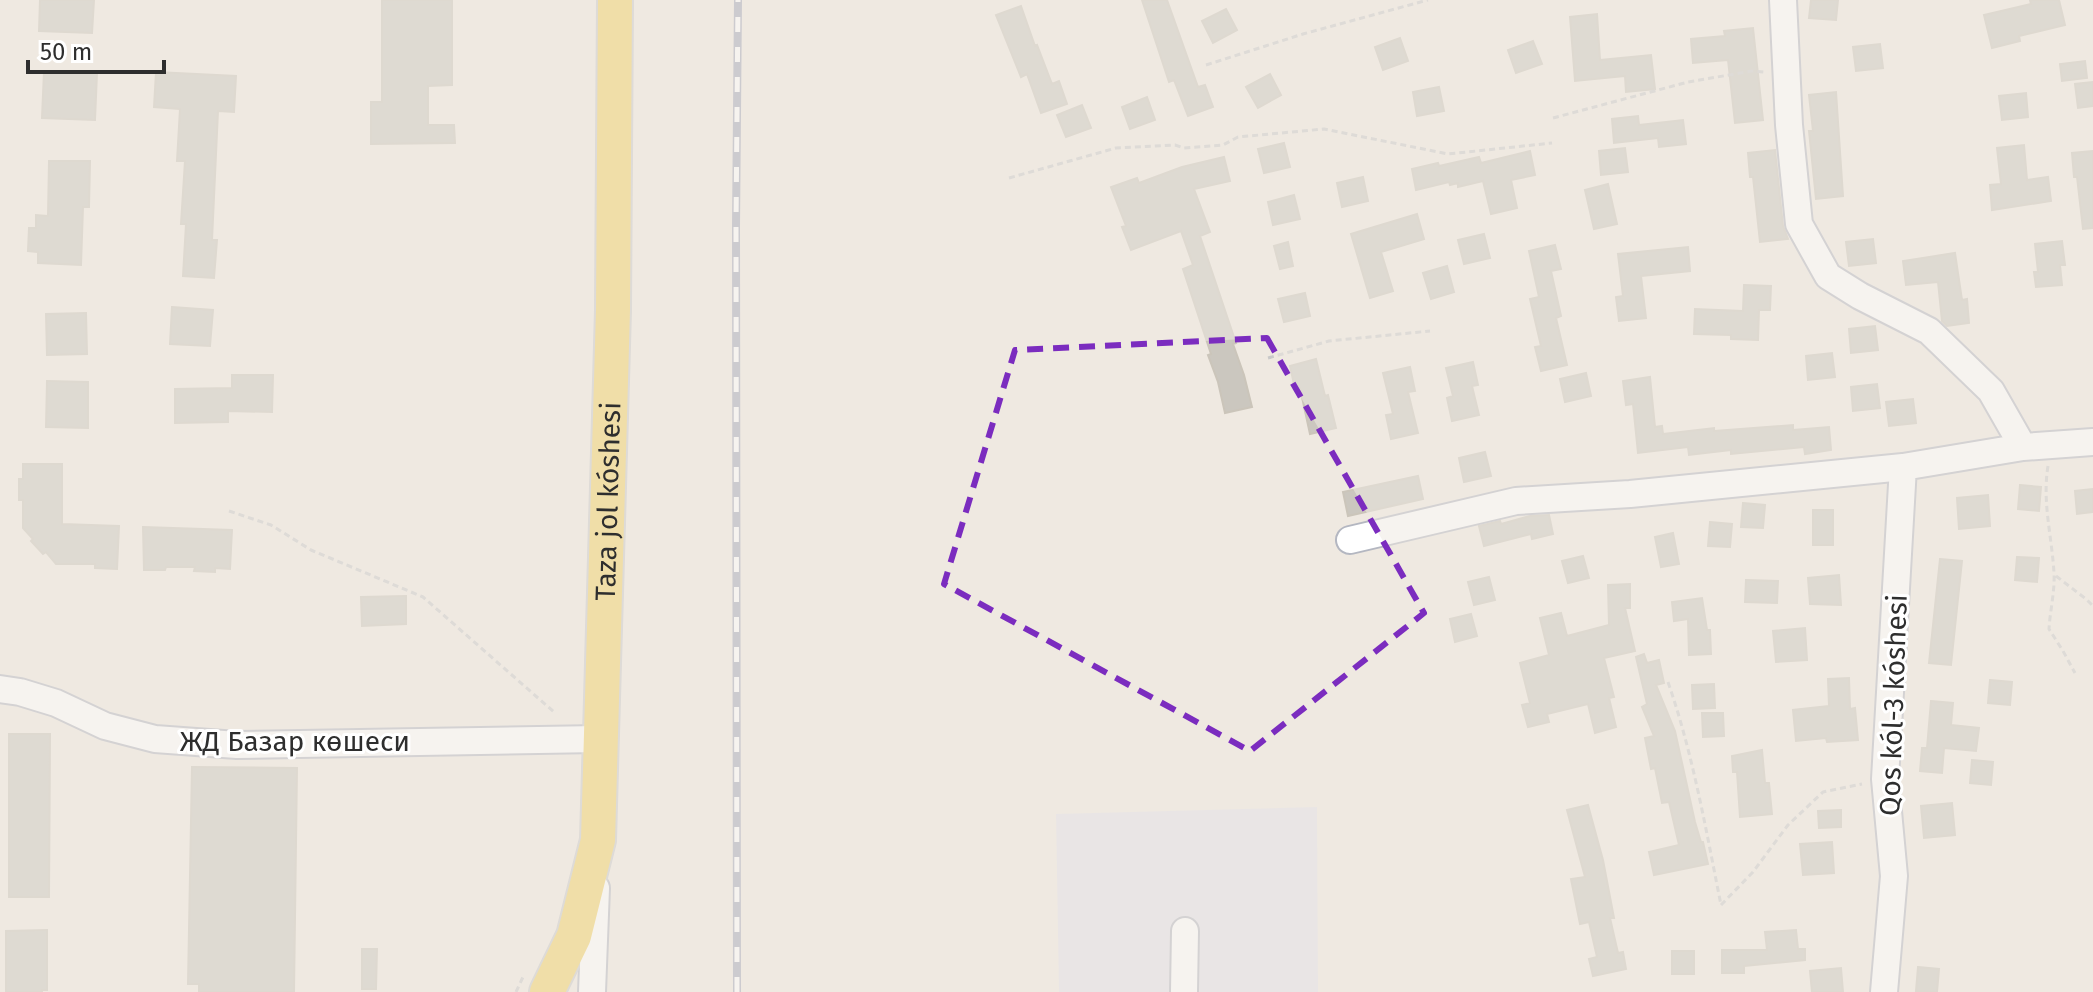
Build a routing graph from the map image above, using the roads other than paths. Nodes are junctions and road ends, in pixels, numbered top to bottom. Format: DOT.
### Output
graph roads {
  1 [pos="615,0"];
  2 [pos="1783,0"];
  3 [pos="2093,442"];
  4 [pos="2023,447"];
  5 [pos="1903,467"];
  6 [pos="1350,540"];
  7 [pos="0,689"];
  8 [pos="599,739"];
  9 [pos="598,840"];
  10 [pos="1185,931"];
  11 [pos="538,979"];
  12 [pos="592,992"];
  13 [pos="1184,992"];
  14 [pos="1884,992"];
  1 -- 8 [label="main road, Taza jol kóshesi"];
  2 -- 4 [label="street"];
  3 -- 4 [label="street"];
  4 -- 5 [label="street"];
  5 -- 6 [label="street"];
  5 -- 14 [label="street, Qos kól-3 kóshesi"];
  7 -- 8 [label="street, ЖД Базар көшеси"];
  8 -- 9 [label="main road, Taza jol kóshesi"];
  9 -- 11 [label="main road, Taza jol kóshesi"];
  9 -- 12 [label="street"];
  10 -- 13 [label="street"];
}
